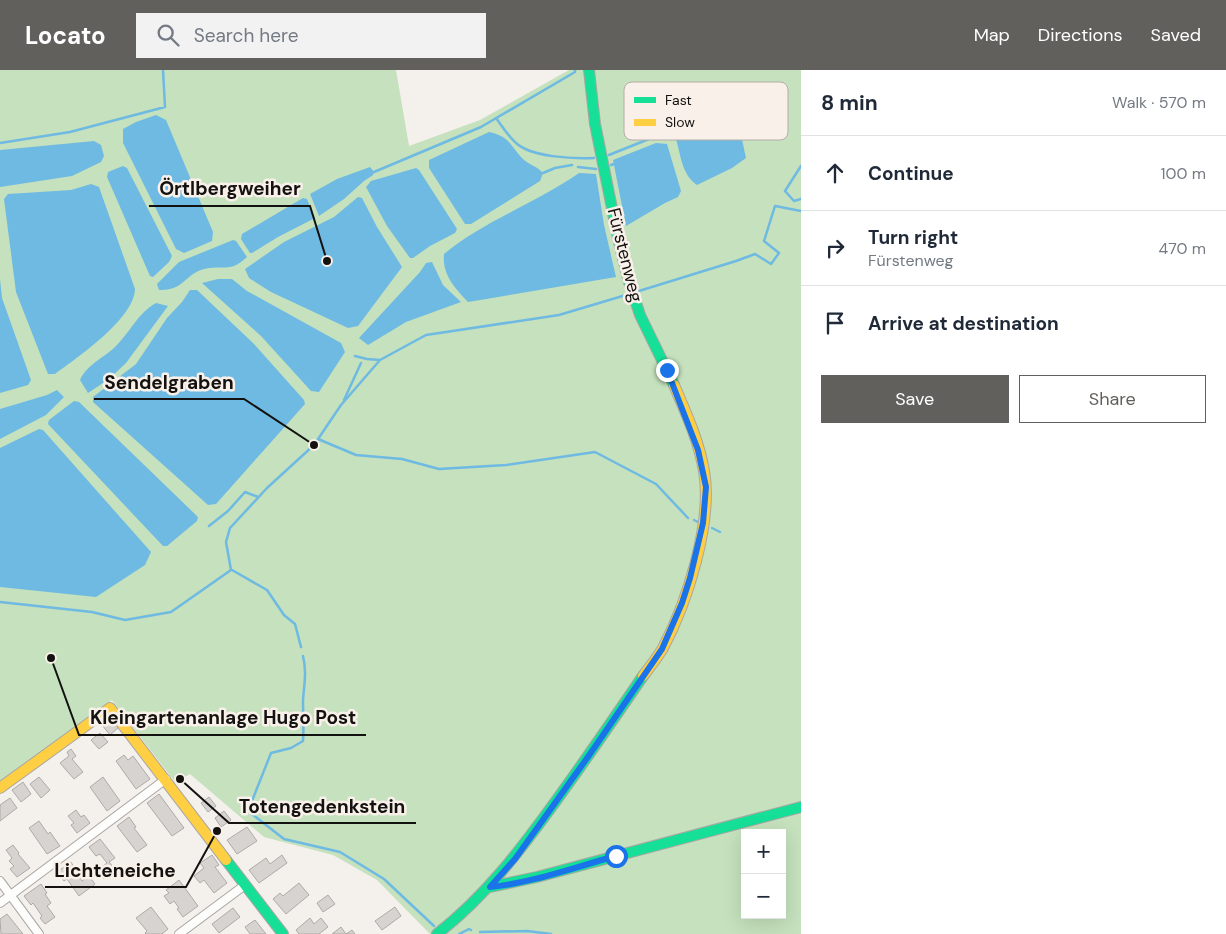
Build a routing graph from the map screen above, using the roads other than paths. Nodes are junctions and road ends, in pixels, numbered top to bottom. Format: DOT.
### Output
graph roads {
  1 [pos="589,70"];
  2 [pos="166,779"];
  3 [pos="0,788"];
  4 [pos="801,807"];
  5 [pos="0,881"];
  6 [pos="245,885"];
  7 [pos="490,887"];
  8 [pos="11,895"];
  9 [pos="0,904"];
  10 [pos="39,934"];
  11 [pos="179,934"];
  12 [pos="283,934"];
  13 [pos="437,934"];
  1 -- 7 [label="street, Fürstenweg"];
  2 -- 3 [label="street"];
  2 -- 6 [label="street"];
  2 -- 8 [label="street"];
  4 -- 7 [label="street"];
  5 -- 8 [label="street"];
  6 -- 11 [label="street"];
  6 -- 12 [label="street"];
  7 -- 13 [label="street, Fürstenweg"];
  8 -- 9 [label="street"];
  8 -- 10 [label="street"];
}
